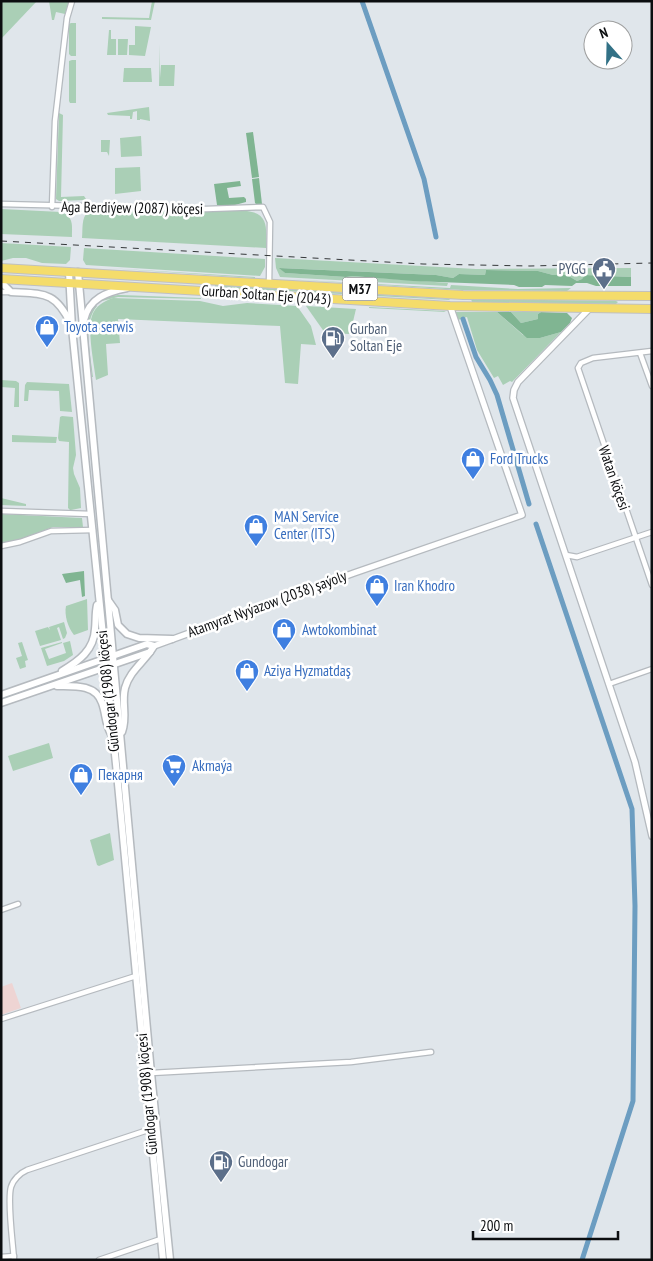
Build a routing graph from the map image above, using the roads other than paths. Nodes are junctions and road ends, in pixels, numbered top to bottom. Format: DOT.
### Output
graph roads {
  1 [pos="72,1"];
  2 [pos="1,204"];
  3 [pos="52,207"];
  4 [pos="1,268"];
  5 [pos="69,272"];
  6 [pos="78,272"];
  7 [pos="1,281"];
  8 [pos="69,283"];
  9 [pos="79,284"];
  10 [pos="269,284"];
  11 [pos="132,287"];
  12 [pos="1,292"];
  13 [pos="11,292"];
  14 [pos="618,295"];
  15 [pos="652,296"];
  16 [pos="450,306"];
  17 [pos="652,308"];
  18 [pos="588,309"];
  19 [pos="618,309"];
  20 [pos="83,326"];
  21 [pos="72,328"];
  22 [pos="652,351"];
  23 [pos="640,353"];
  24 [pos="652,386"];
  25 [pos="1,511"];
  26 [pos="92,514"];
  27 [pos="100,514"];
  28 [pos="93,530"];
  29 [pos="652,532"];
  30 [pos="635,538"];
  31 [pos="1,546"];
  32 [pos="566,555"];
  33 [pos="652,585"];
  34 [pos="99,599"];
  35 [pos="108,599"];
  36 [pos="172,639"];
  37 [pos="152,649"];
  38 [pos="113,656"];
  39 [pos="105,659"];
  40 [pos="114,664"];
  41 [pos="106,667"];
  42 [pos="652,670"];
  43 [pos="49,678"];
  44 [pos="609,684"];
  45 [pos="50,686"];
  46 [pos="1,694"];
  47 [pos="1,703"];
  48 [pos="121,736"];
  49 [pos="113,738"];
  50 [pos="649,807"];
  51 [pos="652,836"];
  52 [pos="18,904"];
  53 [pos="1,910"];
  54 [pos="139,975"];
  55 [pos="1,1019"];
  56 [pos="431,1052"];
  57 [pos="151,1073"];
  58 [pos="158,1128"];
  59 [pos="150,1129"];
  60 [pos="161,1239"];
  61 [pos="1,1257"];
  62 [pos="14,1258"];
  63 [pos="100,1260"];
  64 [pos="163,1260"];
  65 [pos="170,1260"];
  1 -- 3 [label="street"];
  2 -- 3 [label="street, Aga Berdiýew (2087) köçesi"];
  3 -- 10 [label="street, Aga Berdiýew (2087) köçesi"];
  4 -- 5 [label="highway, Gurban Soltan Eje (2043) / M37"];
  5 -- 6 [label="highway, Gurban Soltan Eje (2043) / M37"];
  5 -- 8 [label="main road, Gündogar (1908) köçesi"];
  6 -- 9 [label="main road, Gündogar (1908) köçesi"];
  6 -- 10 [label="highway, Gurban Soltan Eje (2043) / M37"];
  7 -- 8 [label="highway, Gurban Soltan Eje (2043) / M37"];
  7 -- 13 [label="main road"];
  8 -- 9 [label="highway, Gurban Soltan Eje (2043) / M37"];
  8 -- 21 [label="main road, Gündogar (1908) köçesi"];
  9 -- 11 [label="highway, Gurban Soltan Eje (2043) / M37"];
  9 -- 20 [label="main road, Gündogar (1908) köçesi"];
  10 -- 14 [label="highway, Gurban Soltan Eje (2043) / M37"];
  11 -- 16 [label="highway, Gurban Soltan Eje (2043) / M37"];
  11 -- 20 [label="main road"];
  12 -- 13 [label="street"];
  13 -- 21 [label="main road"];
  14 -- 15 [label="highway, Gurban Soltan Eje (2043) / M37"];
  14 -- 19 [label="highway"];
  15 -- 17 [label="highway"];
  16 -- 18 [label="highway, Gurban Soltan Eje (2043) / M37"];
  16 -- 36 [label="street, Atamyrat Nyýazow (2038) şaýoly"];
  17 -- 19 [label="highway, Gurban Soltan Eje (2043) / M37"];
  18 -- 19 [label="highway, Gurban Soltan Eje (2043) / M37"];
  18 -- 32 [label="street"];
  20 -- 27 [label="main road, Gündogar (1908) köçesi"];
  21 -- 26 [label="main road, Gündogar (1908) köçesi"];
  22 -- 23 [label="street"];
  23 -- 24 [label="street"];
  23 -- 30 [label="street, Watan köçesi"];
  25 -- 26 [label="street"];
  26 -- 27 [label="main road"];
  26 -- 28 [label="main road, Gündogar (1908) köçesi"];
  27 -- 35 [label="main road, Gündogar (1908) köçesi"];
  28 -- 31 [label="street"];
  28 -- 34 [label="main road, Gündogar (1908) köçesi"];
  29 -- 30 [label="street"];
  30 -- 32 [label="street"];
  30 -- 33 [label="street, Watan köçesi"];
  32 -- 44 [label="street"];
  34 -- 39 [label="main road, Gündogar (1908) köçesi"];
  34 -- 43 [label="main road"];
  35 -- 36 [label="main road"];
  35 -- 38 [label="main road, Gündogar (1908) köçesi"];
  36 -- 37 [label="street, Atamyrat Nyýazow (2038) şaýoly"];
  37 -- 38 [label="main road, Atamyrat Nyýazow (2038) şaýoly"];
  37 -- 40 [label="main road, Atamyrat Nyýazow (2038) şaýoly"];
  37 -- 48 [label="main road"];
  38 -- 39 [label="main road, Atamyrat Nyýazow (2038) şaýoly"];
  38 -- 40 [label="main road, Gündogar (1908) köçesi"];
  39 -- 41 [label="main road, Gündogar (1908) köçesi"];
  39 -- 43 [label="main road, Atamyrat Nyýazow (2038) şaýoly"];
  40 -- 41 [label="main road, Atamyrat Nyýazow (2038) şaýoly"];
  40 -- 48 [label="main road, Gündogar (1908) köçesi"];
  41 -- 45 [label="main road, Atamyrat Nyýazow (2038) şaýoly"];
  41 -- 49 [label="main road, Gündogar (1908) köçesi"];
  42 -- 44 [label="street"];
  43 -- 46 [label="main road, Atamyrat Nyýazow (2038) şaýoly"];
  44 -- 50 [label="street"];
  45 -- 47 [label="main road, Atamyrat Nyýazow (2038) şaýoly"];
  45 -- 49 [label="main road"];
  48 -- 54 [label="main road, Gündogar (1908) köçesi"];
  49 -- 54 [label="main road, Gündogar (1908) köçesi"];
  50 -- 51 [label="street"];
  52 -- 53 [label="street"];
  54 -- 55 [label="street"];
  54 -- 57 [label="main road, Gündogar (1908) köçesi"];
  54 -- 59 [label="main road, Gündogar (1908) köçesi"];
  56 -- 57 [label="street"];
  57 -- 58 [label="main road, Gündogar (1908) köçesi"];
  58 -- 59 [label="street"];
  58 -- 65 [label="main road, Gündogar (1908) köçesi"];
  59 -- 60 [label="main road, Gündogar (1908) köçesi"];
  59 -- 62 [label="street"];
  60 -- 63 [label="street"];
  60 -- 64 [label="main road, Gündogar (1908) köçesi"];
  61 -- 62 [label="street"];
}
